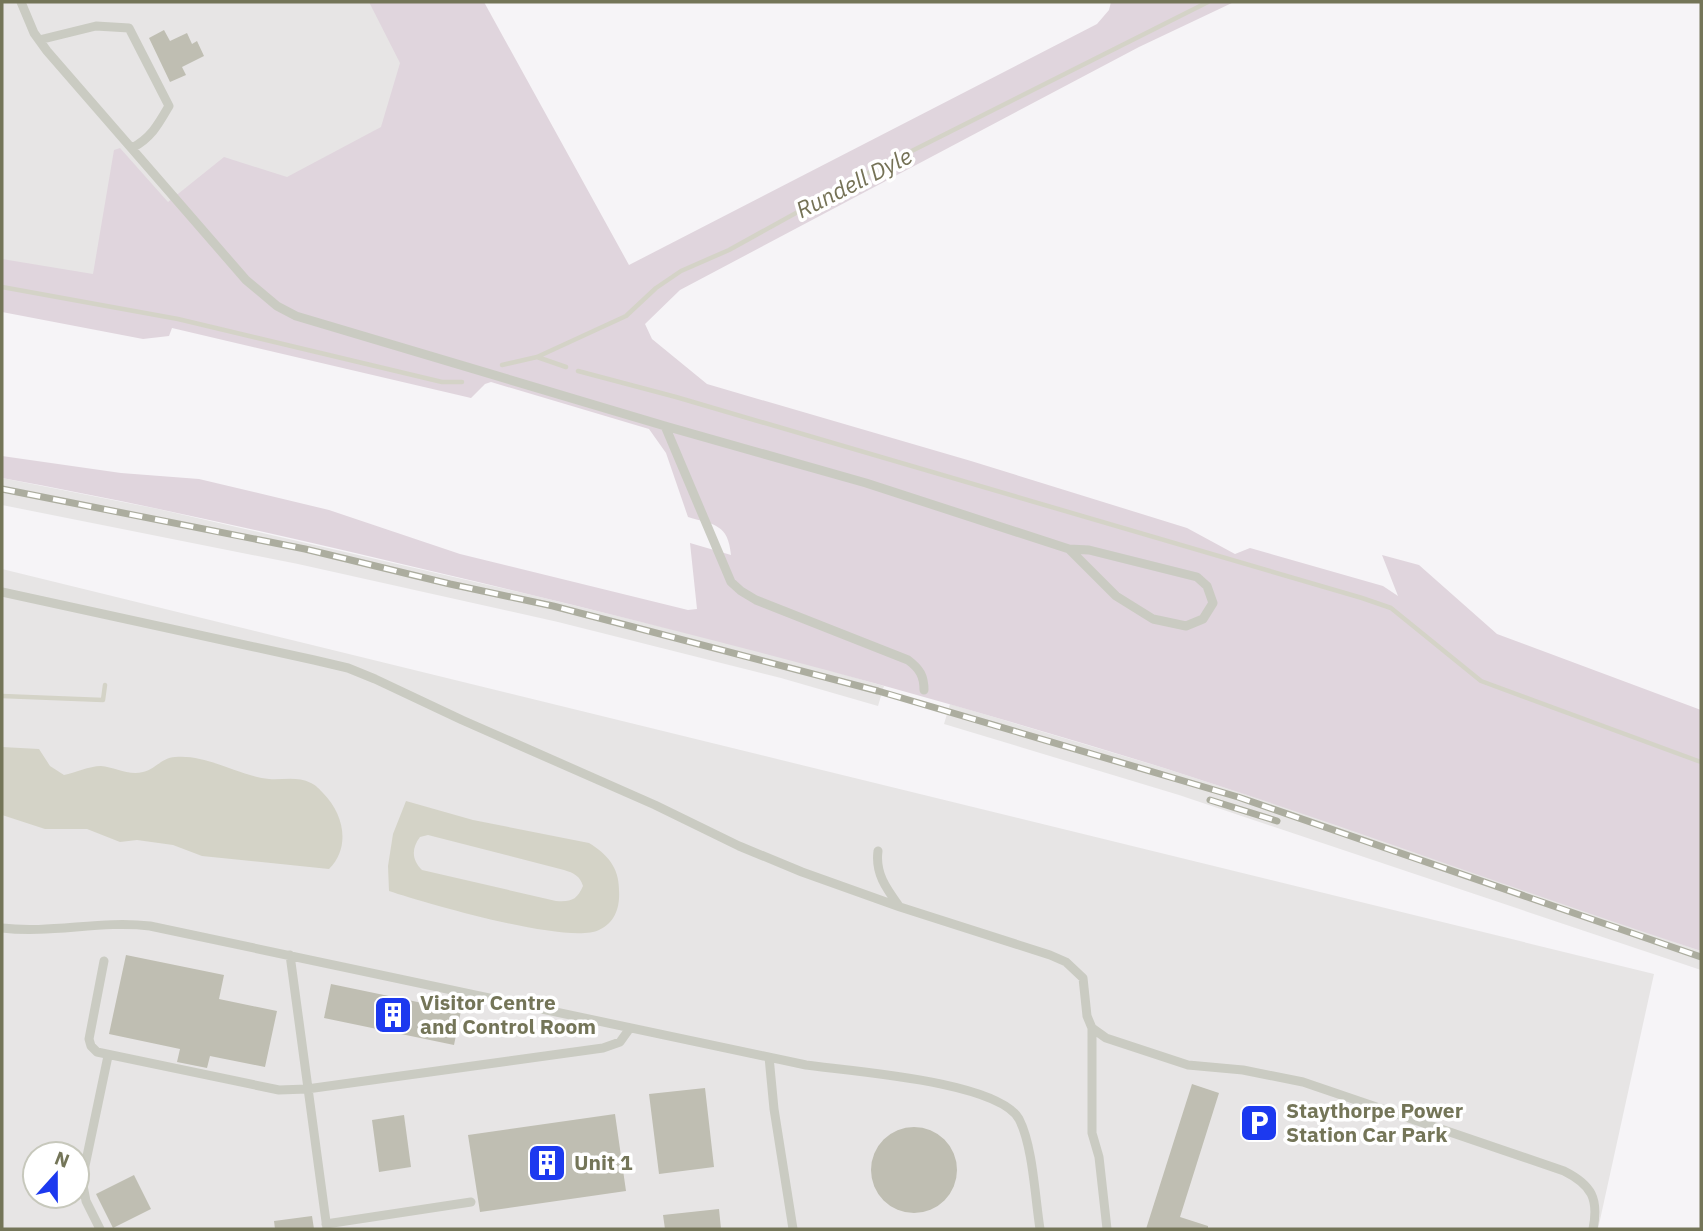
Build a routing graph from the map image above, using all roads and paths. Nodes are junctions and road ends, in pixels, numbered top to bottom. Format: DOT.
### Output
graph roads {
  1 [pos="21,2"];
  2 [pos="39,40"];
  3 [pos="132,148"];
  4 [pos="666,426"];
  5 [pos="1069,549"];
  6 [pos="2,592"];
  7 [pos="925,690"];
  8 [pos="878,851"];
  9 [pos="900,907"];
  10 [pos="2,928"];
  11 [pos="290,955"];
  12 [pos="104,961"];
  13 [pos="630,1028"];
  14 [pos="1092,1028"];
  15 [pos="108,1056"];
  16 [pos="769,1057"];
  17 [pos="307,1089"];
  18 [pos="471,1202"];
  19 [pos="326,1226"];
  20 [pos="100,1229"];
  21 [pos="793,1229"];
  22 [pos="1040,1229"];
  23 [pos="1107,1229"];
  24 [pos="1593,1229"];
  1 -- 2 [label="lane"];
  2 -- 3 [label="lane"];
  2 -- 3 [label="lane"];
  3 -- 4 [label="lane"];
  4 -- 5 [label="lane"];
  4 -- 7 [label="lane"];
  5 -- 5 [label="lane"];
  6 -- 9 [label="lane"];
  8 -- 9 [label="lane"];
  9 -- 14 [label="lane"];
  10 -- 11 [label="lane"];
  11 -- 13 [label="lane"];
  11 -- 17 [label="lane"];
  12 -- 15 [label="lane"];
  13 -- 16 [label="lane"];
  13 -- 17 [label="lane"];
  14 -- 23 [label="lane"];
  14 -- 24 [label="lane"];
  15 -- 17 [label="lane"];
  15 -- 20 [label="lane"];
  16 -- 21 [label="lane"];
  16 -- 22 [label="lane"];
  17 -- 19 [label="lane"];
  18 -- 19 [label="lane"];
}
